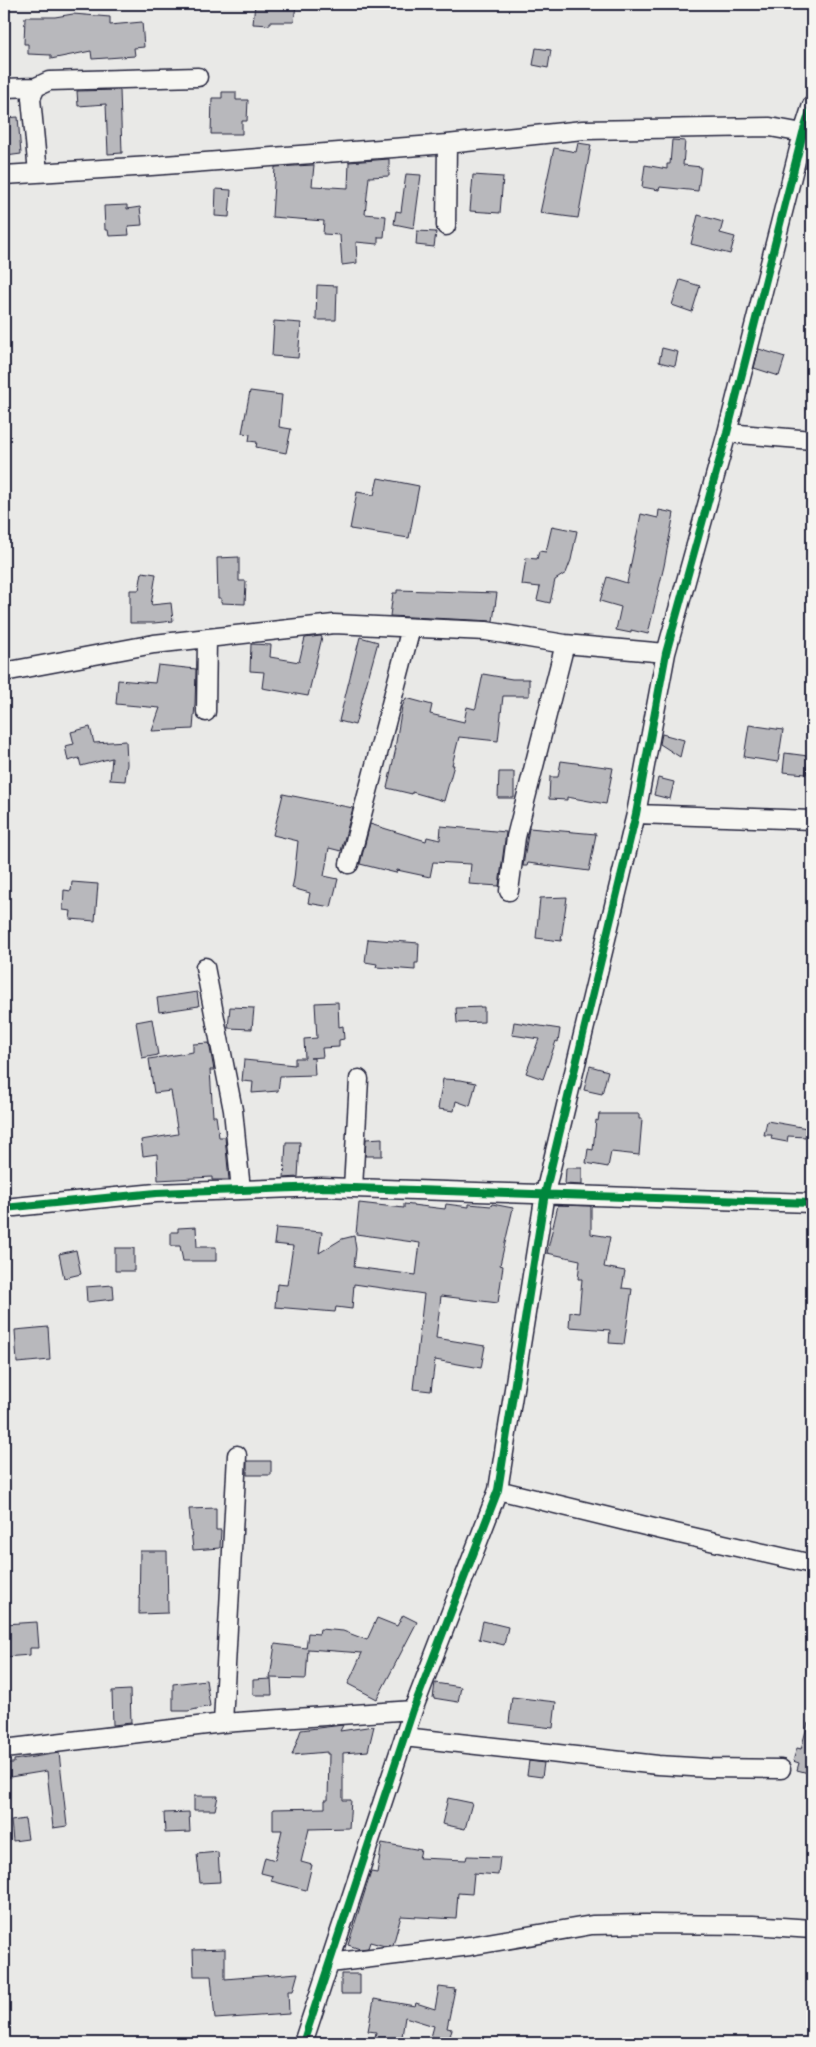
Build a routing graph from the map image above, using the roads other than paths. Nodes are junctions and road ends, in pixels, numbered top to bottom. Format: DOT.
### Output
graph roads {
  1 [pos="198,77"];
  2 [pos="36,87"];
  3 [pos="4,88"];
  4 [pos="812,105"];
  5 [pos="802,134"];
  6 [pos="447,144"];
  7 [pos="38,173"];
  8 [pos="4,175"];
  9 [pos="446,226"];
  10 [pos="727,433"];
  11 [pos="812,440"];
  12 [pos="411,628"];
  13 [pos="207,638"];
  14 [pos="565,644"];
  15 [pos="666,653"];
  16 [pos="4,672"];
  17 [pos="206,712"];
  18 [pos="636,814"];
  19 [pos="812,820"];
  20 [pos="349,864"];
  21 [pos="509,891"];
  22 [pos="205,967"];
  23 [pos="359,1079"];
  24 [pos="353,1188"];
  25 [pos="241,1190"];
  26 [pos="545,1193"];
  27 [pos="812,1203"];
  28 [pos="4,1208"];
  29 [pos="237,1455"];
  30 [pos="498,1490"];
  31 [pos="812,1564"];
  32 [pos="413,1710"];
  33 [pos="223,1723"];
  34 [pos="404,1737"];
  35 [pos="4,1749"];
  36 [pos="781,1769"];
  37 [pos="812,1929"];
  38 [pos="330,1964"];
  39 [pos="303,2043"];
  1 -- 2 [label="street"];
  2 -- 3 [label="street"];
  2 -- 7 [label="street"];
  4 -- 5 [label="street"];
  5 -- 6 [label="street"];
  5 -- 10 [label="street"];
  6 -- 7 [label="street"];
  6 -- 9 [label="street"];
  7 -- 8 [label="street"];
  10 -- 11 [label="street"];
  10 -- 15 [label="street"];
  12 -- 13 [label="street"];
  12 -- 14 [label="street"];
  12 -- 20 [label="street"];
  13 -- 16 [label="street"];
  13 -- 17 [label="street"];
  14 -- 15 [label="street"];
  14 -- 21 [label="street"];
  15 -- 18 [label="street"];
  18 -- 19 [label="street"];
  18 -- 26 [label="street"];
  22 -- 25 [label="street"];
  23 -- 24 [label="street"];
  24 -- 25 [label="street"];
  24 -- 26 [label="street"];
  25 -- 28 [label="street"];
  26 -- 27 [label="street"];
  26 -- 30 [label="street"];
  29 -- 33 [label="street"];
  30 -- 31 [label="street"];
  30 -- 32 [label="street"];
  32 -- 33 [label="street"];
  32 -- 34 [label="street"];
  33 -- 35 [label="street"];
  34 -- 36 [label="street"];
  34 -- 38 [label="street"];
  37 -- 38 [label="street"];
  38 -- 39 [label="street"];
}
